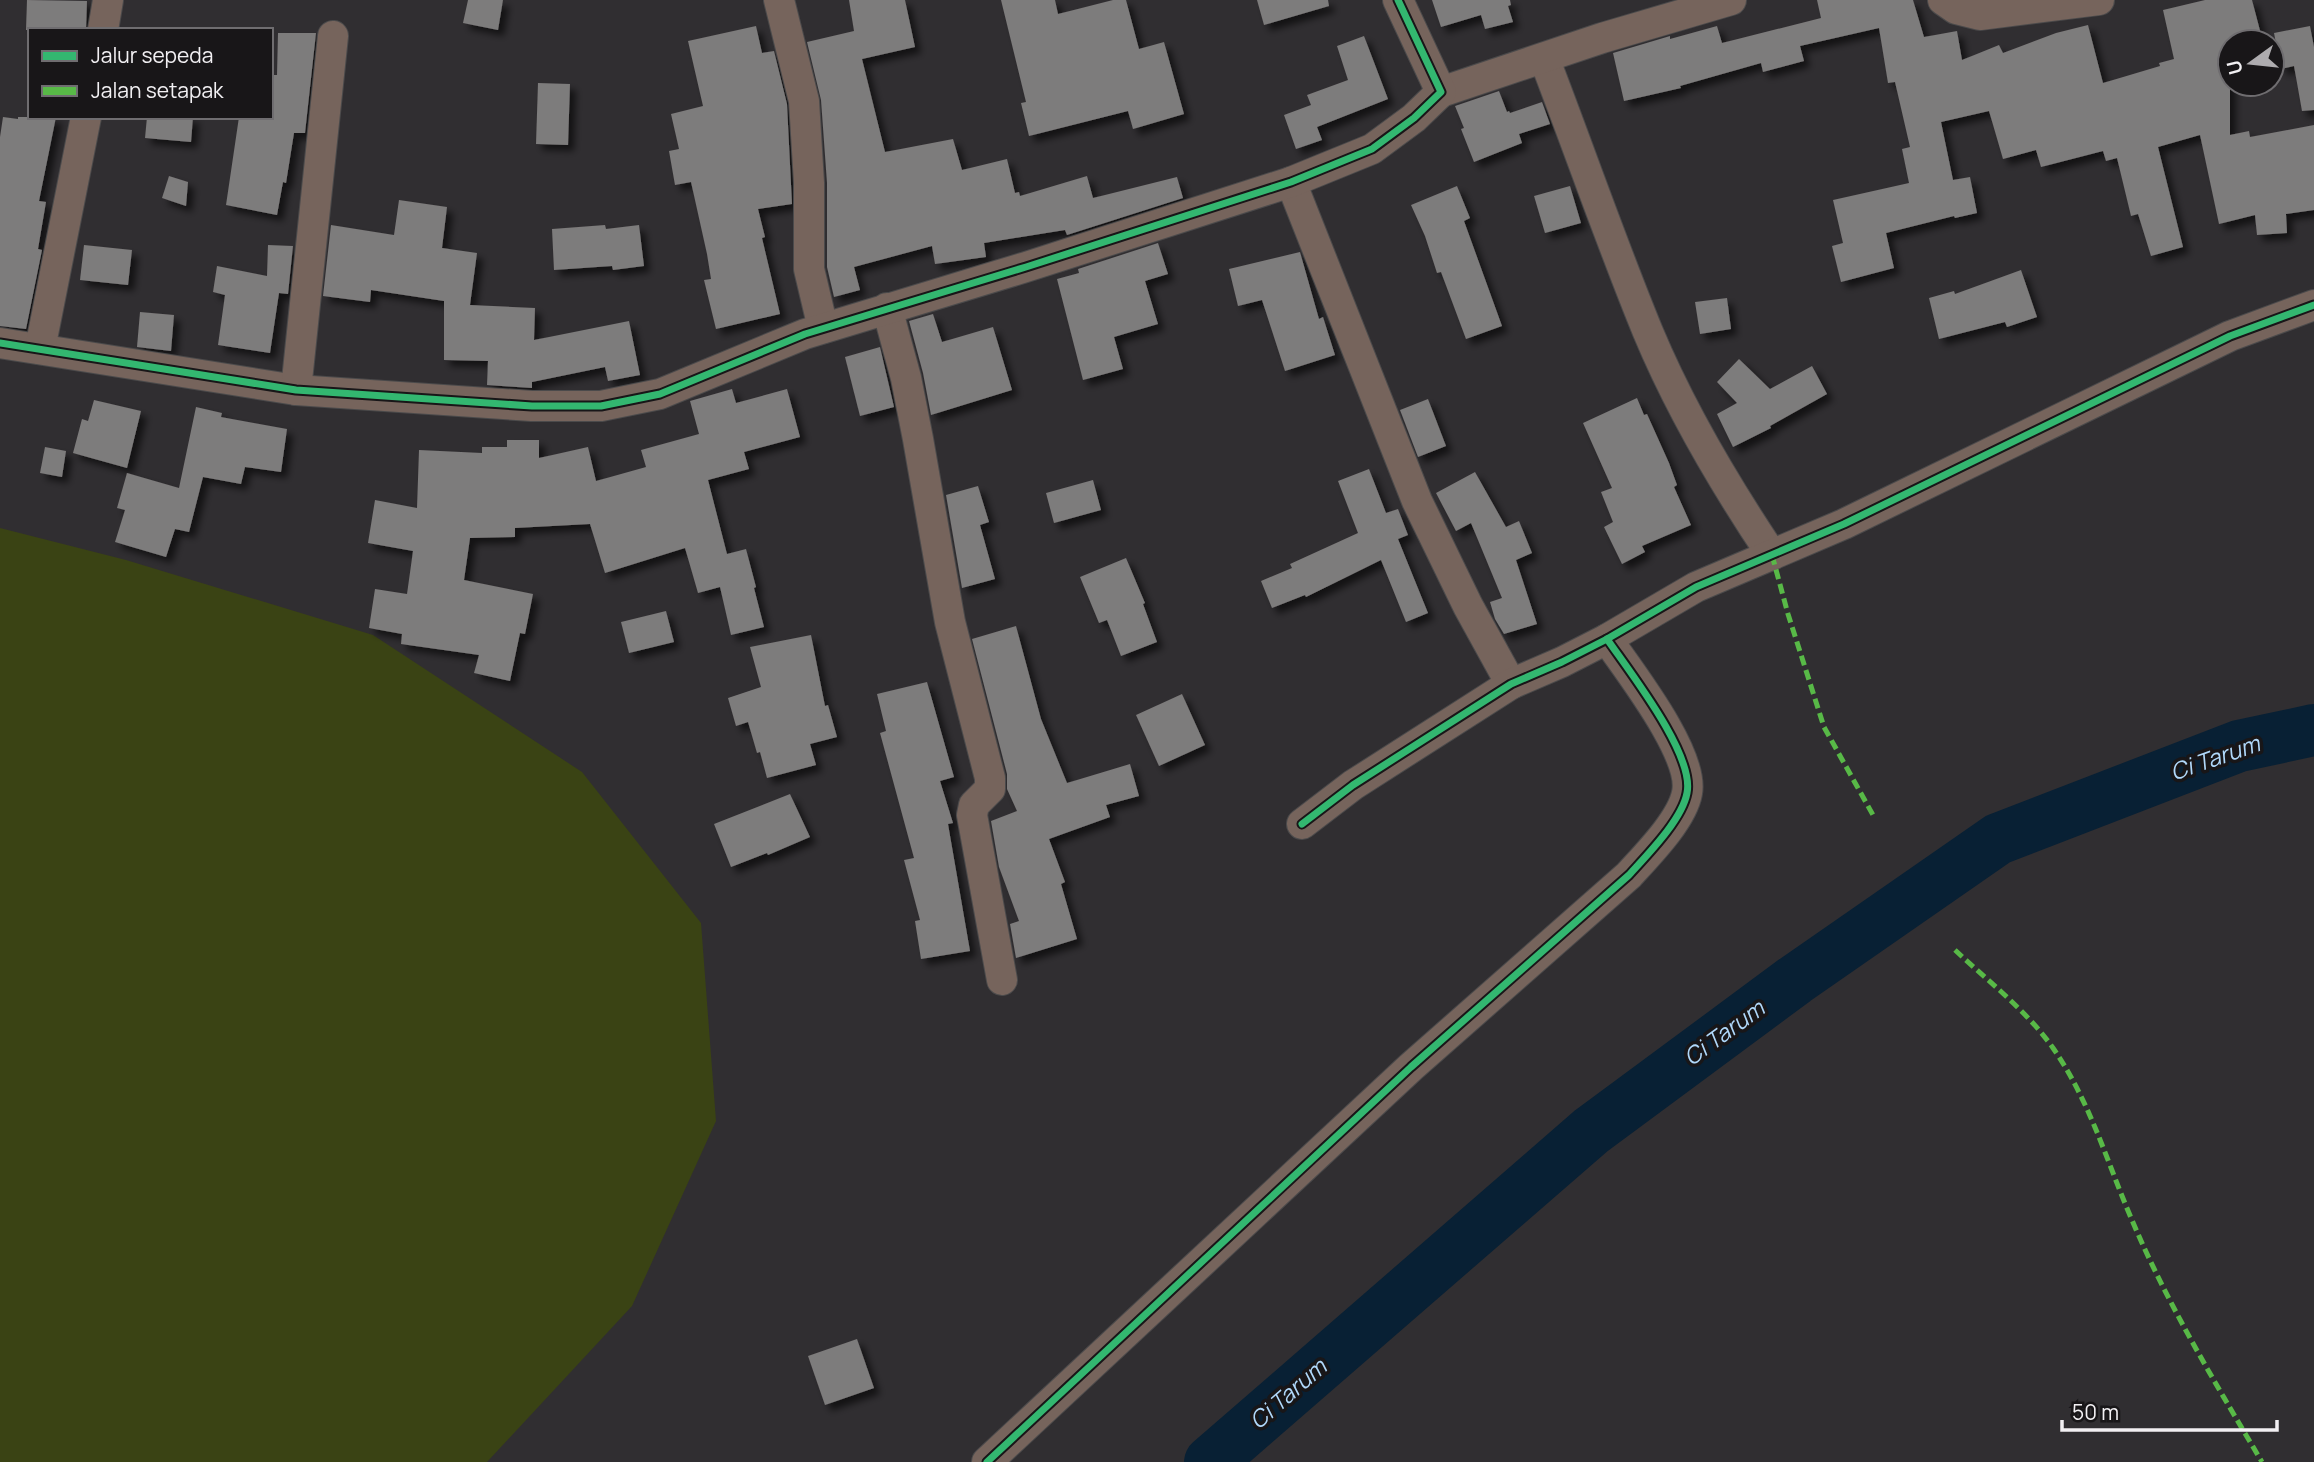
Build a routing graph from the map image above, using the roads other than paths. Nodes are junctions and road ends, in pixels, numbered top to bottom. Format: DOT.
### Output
graph roads {
  1 [pos="108,0"];
  2 [pos="779,0"];
  3 [pos="1398,0"];
  4 [pos="1731,0"];
  5 [pos="1943,0"];
  6 [pos="2099,0"];
  7 [pos="103,28"];
  8 [pos="333,36"];
  9 [pos="1544,58"];
  10 [pos="1441,92"];
  11 [pos="86,119"];
  12 [pos="1291,182"];
  13 [pos="2314,305"];
  14 [pos="887,308"];
  15 [pos="823,328"];
  16 [pos="0,343"];
  17 [pos="40,349"];
  18 [pos="296,390"];
  19 [pos="1772,555"];
  20 [pos="1607,639"];
  21 [pos="1511,684"];
  22 [pos="1302,824"];
  23 [pos="1002,979"];
  24 [pos="987,1462"];
  1 -- 7 [label="street"];
  2 -- 15 [label="street"];
  3 -- 10 [label="street"];
  4 -- 9 [label="street"];
  5 -- 6 [label="street"];
  8 -- 18 [label="street"];
  9 -- 10 [label="street"];
  9 -- 19 [label="street"];
  10 -- 12 [label="street"];
  11 -- 17 [label="street"];
  12 -- 14 [label="street"];
  12 -- 21 [label="street"];
  13 -- 19 [label="street"];
  14 -- 15 [label="street"];
  14 -- 23 [label="street"];
  15 -- 18 [label="street"];
  16 -- 17 [label="street"];
  17 -- 18 [label="street"];
  19 -- 20 [label="street"];
  20 -- 21 [label="street"];
  20 -- 24 [label="street"];
  21 -- 22 [label="street"];
}
